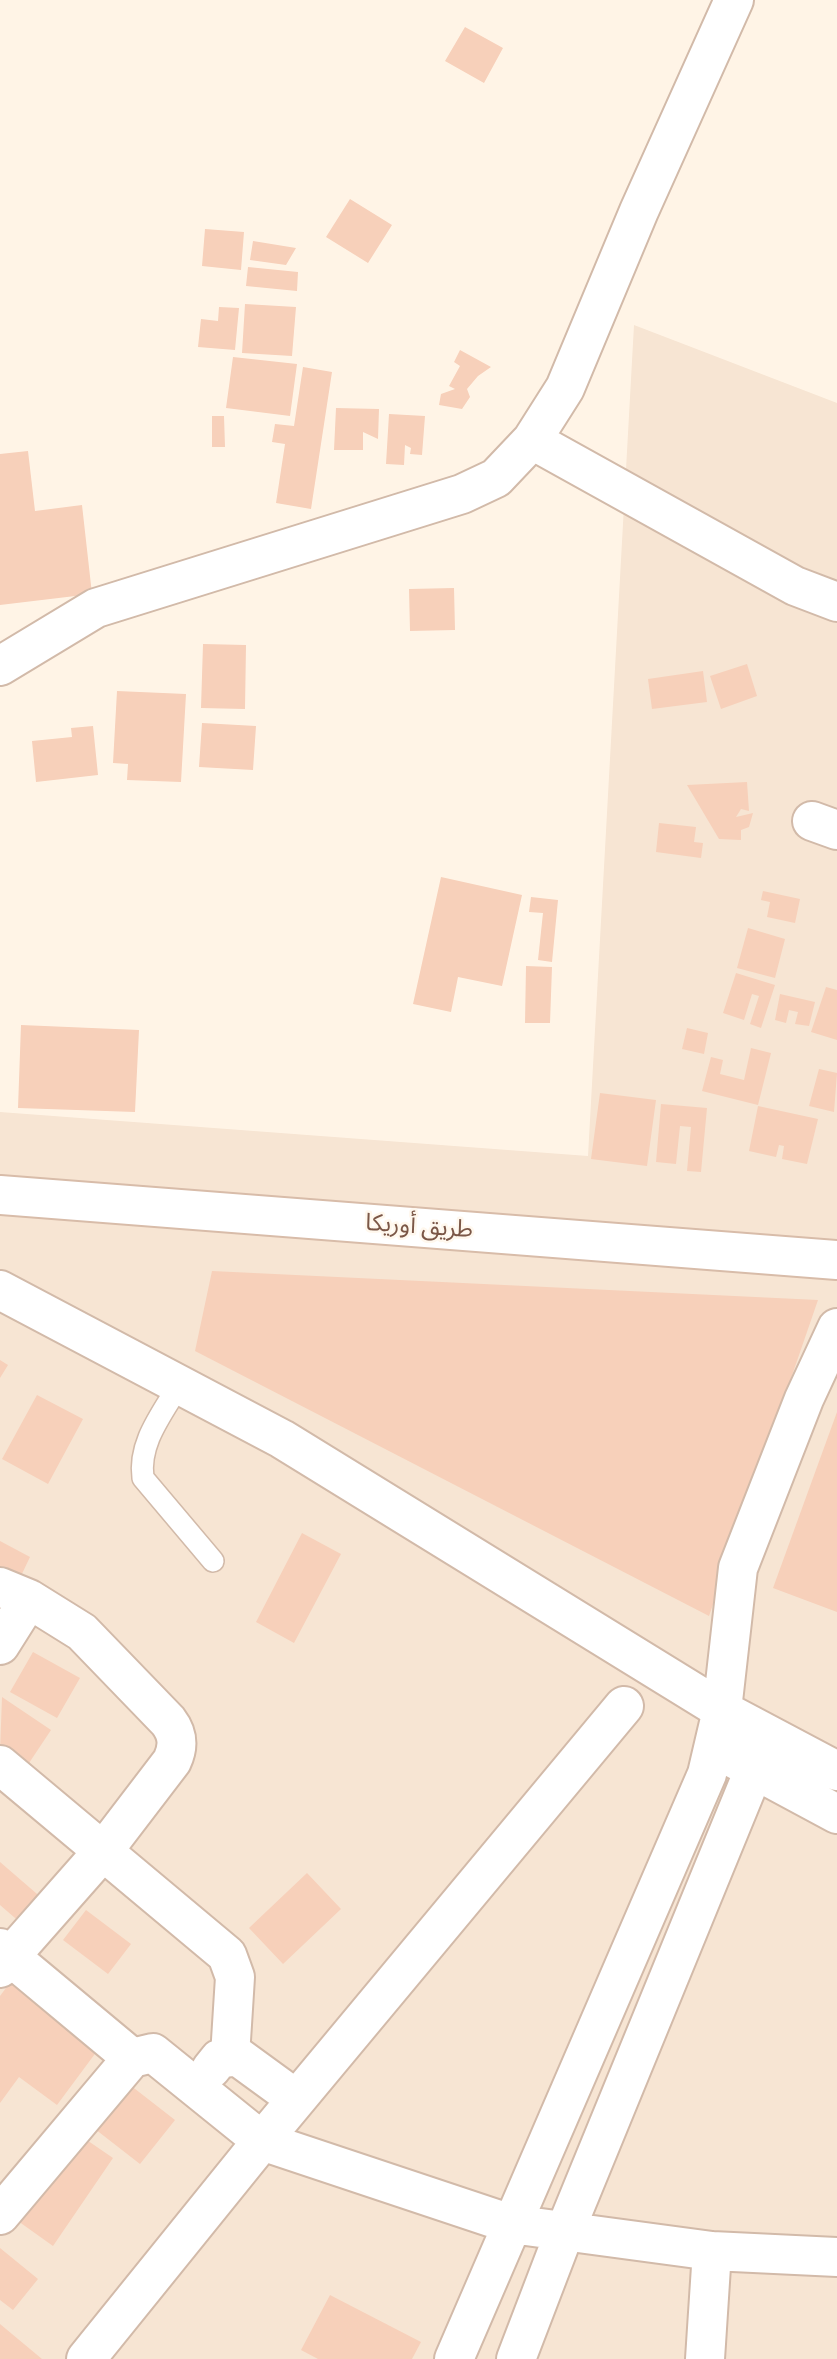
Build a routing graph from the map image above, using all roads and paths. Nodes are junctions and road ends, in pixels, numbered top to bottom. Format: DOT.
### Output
graph roads {
  1 [pos="734,0"];
  2 [pos="532,440"];
  3 [pos="837,602"];
  4 [pos="0,666"];
  5 [pos="0,1195"];
  6 [pos="837,1260"];
  7 [pos="0,1290"];
  8 [pos="837,1328"];
  9 [pos="179,1385"];
  10 [pos="213,1561"];
  11 [pos="14,1593"];
  12 [pos="0,1645"];
  13 [pos="624,1706"];
  14 [pos="722,1710"];
  15 [pos="713,1747"];
  16 [pos="0,1765"];
  17 [pos="754,1770"];
  18 [pos="837,1770"];
  19 [pos="837,1814"];
  20 [pos="104,1850"];
  21 [pos="3,1958"];
  22 [pos="230,2056"];
  23 [pos="132,2058"];
  24 [pos="197,2088"];
  25 [pos="296,2099"];
  26 [pos="262,2141"];
  27 [pos="0,2215"];
  28 [pos="511,2224"];
  29 [pos="565,2231"];
  30 [pos="712,2251"];
  31 [pos="837,2257"];
  32 [pos="86,2359"];
  33 [pos="454,2359"];
  34 [pos="516,2359"];
  35 [pos="705,2359"];
  1 -- 2 [label="street"];
  2 -- 3 [label="street"];
  2 -- 4 [label="street"];
  5 -- 6 [label="street, طريق أوريكا"];
  7 -- 9 [label="street"];
  8 -- 14 [label="street"];
  9 -- 10 [label="lane"];
  9 -- 14 [label="street"];
  11 -- 12 [label="street"];
  11 -- 20 [label="street"];
  13 -- 25 [label="street"];
  14 -- 15 [label="street"];
  14 -- 18 [label="street"];
  15 -- 17 [label="street"];
  15 -- 28 [label="street"];
  16 -- 20 [label="street"];
  17 -- 19 [label="street"];
  17 -- 29 [label="street"];
  20 -- 21 [label="street"];
  20 -- 22 [label="street"];
  21 -- 23 [label="street"];
  22 -- 24 [label="street"];
  22 -- 25 [label="street"];
  23 -- 24 [label="street"];
  23 -- 27 [label="street"];
  24 -- 26 [label="street"];
  25 -- 26 [label="street"];
  26 -- 28 [label="street"];
  26 -- 32 [label="street"];
  28 -- 29 [label="street"];
  28 -- 33 [label="street"];
  29 -- 30 [label="street"];
  29 -- 34 [label="street"];
  30 -- 31 [label="street"];
  30 -- 35 [label="street"];
}
